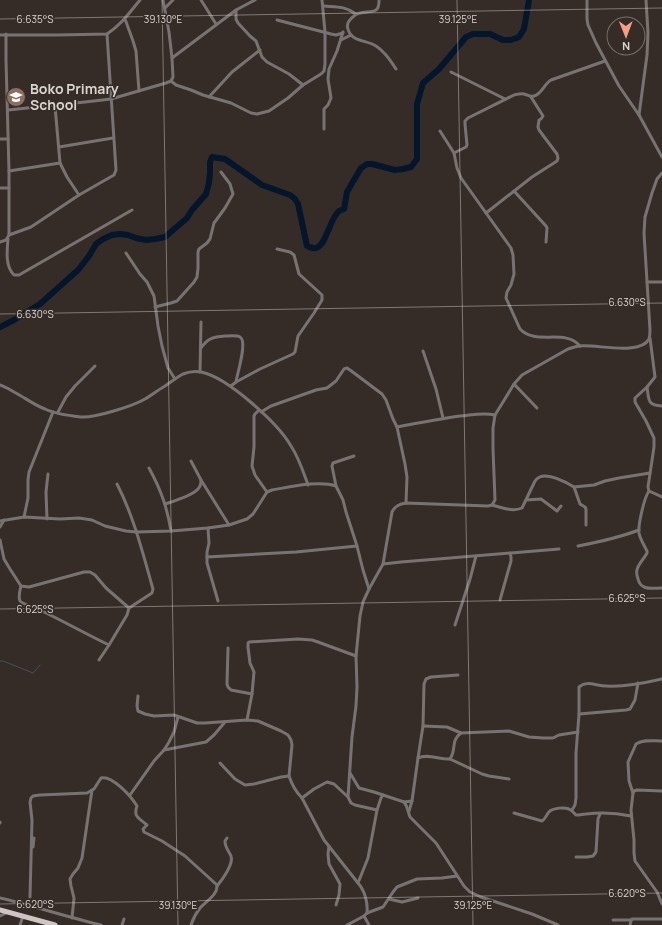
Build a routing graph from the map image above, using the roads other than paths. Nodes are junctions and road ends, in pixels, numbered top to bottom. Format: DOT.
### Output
graph roads {
  1 [pos="140,0"];
  2 [pos="163,0"];
  3 [pos="173,0"];
  4 [pos="201,0"];
  5 [pos="255,0"];
  6 [pos="322,0"];
  7 [pos="379,0"];
  8 [pos="587,0"];
  9 [pos="646,0"];
  10 [pos="324,6"];
  11 [pos="165,8"];
  12 [pos="236,10"];
  13 [pos="356,14"];
  14 [pos="124,19"];
  15 [pos="277,20"];
  16 [pos="216,24"];
  17 [pos="347,28"];
  18 [pos="325,32"];
  19 [pos="343,32"];
  20 [pos="6,34"];
  21 [pos="107,34"];
  22 [pos="0,35"];
  23 [pos="351,35"];
  24 [pos="341,40"];
  25 [pos="260,50"];
  26 [pos="172,58"];
  27 [pos="605,61"];
  28 [pos="396,69"];
  29 [pos="451,72"];
  30 [pos="171,81"];
  31 [pos="303,85"];
  32 [pos="139,91"];
  33 [pos="209,96"];
  34 [pos="531,97"];
  35 [pos="111,99"];
  36 [pos="505,99"];
  37 [pos="54,106"];
  38 [pos="8,110"];
  39 [pos="639,115"];
  40 [pos="324,129"];
  41 [pos="440,131"];
  42 [pos="113,138"];
  43 [pos="0,139"];
  44 [pos="8,139"];
  45 [pos="59,147"];
  46 [pos="454,153"];
  47 [pos="662,157"];
  48 [pos="60,163"];
  49 [pos="9,171"];
  50 [pos="221,172"];
  51 [pos="662,173"];
  52 [pos="0,188"];
  53 [pos="10,188"];
  54 [pos="514,192"];
  55 [pos="80,195"];
  56 [pos="132,210"];
  57 [pos="486,213"];
  58 [pos="9,230"];
  59 [pos="13,233"];
  60 [pos="8,236"];
  61 [pos="0,242"];
  62 [pos="546,242"];
  63 [pos="277,249"];
  64 [pos="126,253"];
  65 [pos="647,282"];
  66 [pos="662,282"];
  67 [pos="155,306"];
  68 [pos="202,322"];
  69 [pos="650,338"];
  70 [pos="580,346"];
  71 [pos="201,348"];
  72 [pos="423,351"];
  73 [pos="95,366"];
  74 [pos="200,372"];
  75 [pos="175,379"];
  76 [pos="236,382"];
  77 [pos="514,384"];
  78 [pos="0,385"];
  79 [pos="230,386"];
  80 [pos="647,387"];
  81 [pos="662,406"];
  82 [pos="537,408"];
  83 [pos="260,411"];
  84 [pos="53,412"];
  85 [pos="58,412"];
  86 [pos="495,415"];
  87 [pos="443,418"];
  88 [pos="398,427"];
  89 [pos="354,456"];
  90 [pos="191,461"];
  91 [pos="149,468"];
  92 [pos="650,473"];
  93 [pos="48,474"];
  94 [pos="201,480"];
  95 [pos="117,484"];
  96 [pos="308,485"];
  97 [pos="336,486"];
  98 [pos="574,487"];
  99 [pos="649,491"];
  100 [pos="267,492"];
  101 [pos="662,497"];
  102 [pos="526,500"];
  103 [pos="406,502"];
  104 [pos="165,504"];
  105 [pos="492,505"];
  106 [pos="562,506"];
  107 [pos="24,517"];
  108 [pos="48,519"];
  109 [pos="0,520"];
  110 [pos="4,520"];
  111 [pos="229,525"];
  112 [pos="586,525"];
  113 [pos="0,527"];
  114 [pos="208,528"];
  115 [pos="639,530"];
  116 [pos="136,532"];
  117 [pos="171,532"];
  118 [pos="0,540"];
  119 [pos="358,546"];
  120 [pos="578,546"];
  121 [pos="559,549"];
  122 [pos="510,553"];
  123 [pos="476,556"];
  124 [pos="207,557"];
  125 [pos="4,559"];
  126 [pos="0,561"];
  127 [pos="383,564"];
  128 [pos="21,586"];
  129 [pos="662,588"];
  130 [pos="369,589"];
  131 [pos="500,600"];
  132 [pos="218,601"];
  133 [pos="129,608"];
  134 [pos="455,625"];
  135 [pos="109,646"];
  136 [pos="228,648"];
  137 [pos="356,656"];
  138 [pos="99,660"];
  139 [pos="458,675"];
  140 [pos="662,679"];
  141 [pos="638,683"];
  142 [pos="252,694"];
  143 [pos="138,696"];
  144 [pos="579,714"];
  145 [pos="178,717"];
  146 [pos="247,720"];
  147 [pos="225,722"];
  148 [pos="423,726"];
  149 [pos="578,732"];
  150 [pos="461,733"];
  151 [pos="662,741"];
  152 [pos="164,750"];
  153 [pos="418,758"];
  154 [pos="450,759"];
  155 [pos="220,763"];
  156 [pos="350,773"];
  157 [pos="289,776"];
  158 [pos="509,779"];
  159 [pos="92,790"];
  160 [pos="662,791"];
  161 [pos="633,793"];
  162 [pos="130,795"];
  163 [pos="384,795"];
  164 [pos="348,797"];
  165 [pos="302,798"];
  166 [pos="412,801"];
  167 [pos="404,802"];
  168 [pos="377,810"];
  169 [pos="572,810"];
  170 [pos="631,810"];
  171 [pos="408,813"];
  172 [pos="514,813"];
  173 [pos="593,814"];
  174 [pos="600,814"];
  175 [pos="624,814"];
  176 [pos="632,816"];
  177 [pos="598,819"];
  178 [pos="34,838"];
  179 [pos="227,838"];
  180 [pos="329,846"];
  181 [pos="576,857"];
  182 [pos="457,876"];
  183 [pos="358,883"];
  184 [pos="217,886"];
  185 [pos="0,898"];
  186 [pos="418,898"];
  187 [pos="389,899"];
  188 [pos="662,904"];
  189 [pos="336,905"];
  190 [pos="0,910"];
  191 [pos="8,912"];
  192 [pos="368,913"];
  193 [pos="0,916"];
  194 [pos="23,916"];
  195 [pos="364,916"];
  196 [pos="72,918"];
  197 [pos="124,919"];
  198 [pos="662,919"];
  199 [pos="613,920"];
  200 [pos="631,920"];
  201 [pos="20,925"];
  202 [pos="55,925"];
  203 [pos="101,925"];
  204 [pos="122,925"];
  205 [pos="190,925"];
  206 [pos="347,925"];
  207 [pos="369,925"];
  208 [pos="558,925"];
  209 [pos="630,925"];
  1 -- 14 [label="street"];
  2 -- 11 [label="street"];
  3 -- 11 [label="street"];
  4 -- 16 [label="street"];
  5 -- 12 [label="street"];
  6 -- 10 [label="street"];
  7 -- 13 [label="street"];
  8 -- 27 [label="street"];
  9 -- 39 [label="street"];
  10 -- 13 [label="street"];
  10 -- 18 [label="street"];
  11 -- 26 [label="street"];
  12 -- 16 [label="street"];
  12 -- 25 [label="street"];
  13 -- 17 [label="street"];
  14 -- 21 [label="street"];
  14 -- 32 [label="street"];
  15 -- 18 [label="street"];
  16 -- 26 [label="street"];
  17 -- 19 [label="street"];
  17 -- 23 [label="street"];
  18 -- 19 [label="street"];
  18 -- 31 [label="street"];
  19 -- 24 [label="street"];
  20 -- 21 [label="street"];
  20 -- 22 [label="street"];
  20 -- 38 [label="street"];
  21 -- 35 [label="street"];
  23 -- 24 [label="street"];
  23 -- 28 [label="street"];
  24 -- 40 [label="street"];
  25 -- 31 [label="street"];
  25 -- 33 [label="street"];
  26 -- 30 [label="street"];
  27 -- 34 [label="street"];
  27 -- 39 [label="street"];
  29 -- 36 [label="street"];
  30 -- 32 [label="street"];
  30 -- 33 [label="street"];
  31 -- 33 [label="street"];
  32 -- 35 [label="street"];
  34 -- 36 [label="street"];
  34 -- 54 [label="street"];
  35 -- 37 [label="street"];
  35 -- 42 [label="street"];
  36 -- 46 [label="street"];
  37 -- 38 [label="street"];
  37 -- 45 [label="street"];
  38 -- 44 [label="street"];
  39 -- 47 [label="street"];
  41 -- 46 [label="street"];
  42 -- 45 [label="street"];
  42 -- 55 [label="street"];
  43 -- 44 [label="street"];
  44 -- 49 [label="street"];
  45 -- 48 [label="street"];
  46 -- 57 [label="street"];
  48 -- 49 [label="street"];
  48 -- 55 [label="street"];
  49 -- 53 [label="street"];
  50 -- 67 [label="street"];
  51 -- 65 [label="street"];
  52 -- 53 [label="street"];
  53 -- 58 [label="street"];
  54 -- 57 [label="street"];
  54 -- 62 [label="street"];
  55 -- 59 [label="street"];
  56 -- 60 [label="street"];
  57 -- 70 [label="street"];
  58 -- 59 [label="street"];
  58 -- 60 [label="street"];
  59 -- 60 [label="street"];
  60 -- 61 [label="street"];
  63 -- 76 [label="street"];
  64 -- 67 [label="street"];
  65 -- 66 [label="street"];
  65 -- 69 [label="street"];
  67 -- 75 [label="street"];
  68 -- 71 [label="street"];
  69 -- 70 [label="street"];
  69 -- 80 [label="street"];
  70 -- 77 [label="street"];
  71 -- 74 [label="street"];
  71 -- 76 [label="street"];
  72 -- 87 [label="street"];
  73 -- 85 [label="street"];
  74 -- 75 [label="street"];
  74 -- 79 [label="street"];
  75 -- 85 [label="street"];
  76 -- 79 [label="street"];
  77 -- 82 [label="street"];
  77 -- 86 [label="street"];
  78 -- 84 [label="street"];
  79 -- 83 [label="street"];
  80 -- 81 [label="street"];
  80 -- 92 [label="street"];
  83 -- 88 [label="street"];
  83 -- 96 [label="street"];
  83 -- 100 [label="street"];
  84 -- 85 [label="street"];
  84 -- 107 [label="street"];
  86 -- 87 [label="street"];
  86 -- 105 [label="street"];
  87 -- 88 [label="street"];
  88 -- 103 [label="street"];
  89 -- 97 [label="street"];
  90 -- 94 [label="street"];
  91 -- 104 [label="street"];
  92 -- 98 [label="street"];
  92 -- 99 [label="street"];
  93 -- 108 [label="street"];
  94 -- 104 [label="street"];
  94 -- 111 [label="street"];
  95 -- 116 [label="street"];
  96 -- 97 [label="street"];
  96 -- 100 [label="street"];
  97 -- 119 [label="street"];
  98 -- 102 [label="street"];
  98 -- 112 [label="street"];
  99 -- 101 [label="street"];
  99 -- 115 [label="street"];
  100 -- 111 [label="street"];
  102 -- 105 [label="street"];
  102 -- 106 [label="street"];
  103 -- 105 [label="street"];
  103 -- 127 [label="street"];
  104 -- 117 [label="street"];
  107 -- 108 [label="street"];
  107 -- 110 [label="street"];
  108 -- 116 [label="street"];
  109 -- 110 [label="street"];
  110 -- 113 [label="street"];
  111 -- 114 [label="street"];
  114 -- 117 [label="street"];
  114 -- 124 [label="street"];
  115 -- 120 [label="street"];
  115 -- 129 [label="street"];
  116 -- 117 [label="street"];
  116 -- 133 [label="street"];
  118 -- 125 [label="street"];
  119 -- 124 [label="street"];
  119 -- 130 [label="street"];
  121 -- 122 [label="street"];
  122 -- 123 [label="street"];
  122 -- 131 [label="street"];
  123 -- 127 [label="street"];
  123 -- 134 [label="street"];
  124 -- 132 [label="street"];
  125 -- 126 [label="street"];
  125 -- 128 [label="street"];
  127 -- 130 [label="street"];
  128 -- 133 [label="street"];
  128 -- 135 [label="street"];
  130 -- 137 [label="street"];
  133 -- 135 [label="street"];
  135 -- 138 [label="street"];
  136 -- 142 [label="street"];
  137 -- 142 [label="street"];
  137 -- 156 [label="street"];
  139 -- 148 [label="street"];
  140 -- 141 [label="street"];
  141 -- 144 [label="street"];
  141 -- 144 [label="street"];
  142 -- 146 [label="street"];
  143 -- 145 [label="street"];
  144 -- 149 [label="street"];
  145 -- 147 [label="street"];
  145 -- 152 [label="street"];
  146 -- 147 [label="street"];
  146 -- 157 [label="street"];
  147 -- 152 [label="street"];
  148 -- 150 [label="street"];
  148 -- 153 [label="street"];
  149 -- 150 [label="street"];
  149 -- 169 [label="street"];
  150 -- 154 [label="street"];
  151 -- 161 [label="street"];
  152 -- 162 [label="street"];
  153 -- 154 [label="street"];
  153 -- 166 [label="street"];
  154 -- 158 [label="street"];
  155 -- 157 [label="street"];
  156 -- 163 [label="street"];
  156 -- 164 [label="street"];
  157 -- 165 [label="street"];
  159 -- 162 [label="street"];
  159 -- 178 [label="street"];
  159 -- 196 [label="street"];
  160 -- 161 [label="street"];
  161 -- 170 [label="street"];
  162 -- 184 [label="street"];
  163 -- 167 [label="street"];
  163 -- 168 [label="street"];
  164 -- 165 [label="street"];
  164 -- 168 [label="street"];
  165 -- 180 [label="street"];
  166 -- 167 [label="street"];
  166 -- 171 [label="street"];
  167 -- 171 [label="street"];
  168 -- 183 [label="street"];
  169 -- 172 [label="street"];
  169 -- 173 [label="street"];
  170 -- 175 [label="street"];
  170 -- 176 [label="street"];
  171 -- 182 [label="street"];
  173 -- 174 [label="street"];
  173 -- 177 [label="street"];
  174 -- 175 [label="street"];
  174 -- 177 [label="street"];
  175 -- 176 [label="street"];
  176 -- 188 [label="street"];
  177 -- 181 [label="street"];
  179 -- 184 [label="street"];
  180 -- 183 [label="street"];
  180 -- 189 [label="street"];
  182 -- 187 [label="street"];
  182 -- 208 [label="street"];
  183 -- 192 [label="street"];
  184 -- 205 [label="street"];
  185 -- 196 [label="street"];
  186 -- 187 [label="street"];
  187 -- 192 [label="street"];
  190 -- 191 [label="highway"];
  191 -- 193 [label="street"];
  191 -- 194 [label="highway"];
  192 -- 195 [label="street"];
  194 -- 201 [label="street"];
  194 -- 202 [label="highway"];
  195 -- 206 [label="street"];
  195 -- 207 [label="street"];
  196 -- 203 [label="street"];
  197 -- 204 [label="street"];
  198 -- 200 [label="street"];
  199 -- 200 [label="street"];
  200 -- 209 [label="street"];
}
